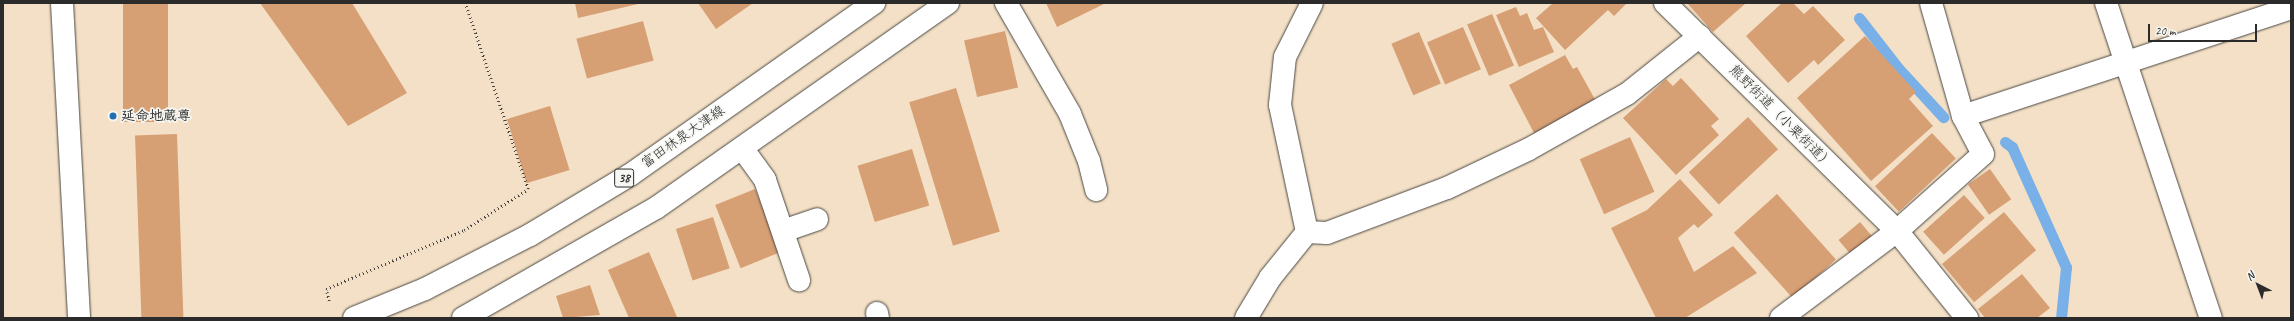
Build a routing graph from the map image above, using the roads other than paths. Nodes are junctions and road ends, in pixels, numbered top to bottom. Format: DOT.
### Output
graph roads {
  1 [pos="62,3"];
  2 [pos="874,3"];
  3 [pos="948,3"];
  4 [pos="1006,3"];
  5 [pos="1312,3"];
  6 [pos="1665,3"];
  7 [pos="1931,3"];
  8 [pos="2106,3"];
  9 [pos="2291,8"];
  10 [pos="2269,9"];
  11 [pos="1700,36"];
  12 [pos="2125,64"];
  13 [pos="1963,116"];
  14 [pos="742,148"];
  15 [pos="1096,190"];
  16 [pos="817,219"];
  17 [pos="783,231"];
  18 [pos="1897,231"];
  19 [pos="1307,232"];
  20 [pos="799,280"];
  21 [pos="79,318"];
  22 [pos="354,318"];
  23 [pos="463,318"];
  24 [pos="1246,318"];
  25 [pos="1781,318"];
  26 [pos="1967,318"];
  27 [pos="2211,318"];
  1 -- 21 [label="street"];
  2 -- 22 [label="street, 富田林泉大津線 / 38"];
  3 -- 14 [label="street"];
  4 -- 15 [label="street"];
  5 -- 19 [label="street"];
  6 -- 11 [label="street, 熊野街道（小栗街道）"];
  7 -- 13 [label="street"];
  8 -- 12 [label="street"];
  9 -- 10 [label="street"];
  10 -- 12 [label="street"];
  11 -- 18 [label="street, 熊野街道（小栗街道）"];
  11 -- 19 [label="street"];
  12 -- 13 [label="street"];
  12 -- 27 [label="street"];
  13 -- 18 [label="street"];
  14 -- 17 [label="street"];
  14 -- 23 [label="street"];
  16 -- 17 [label="street"];
  17 -- 20 [label="street"];
  18 -- 25 [label="street"];
  18 -- 26 [label="street, 熊野街道（小栗街道）"];
  19 -- 24 [label="street"];
}
